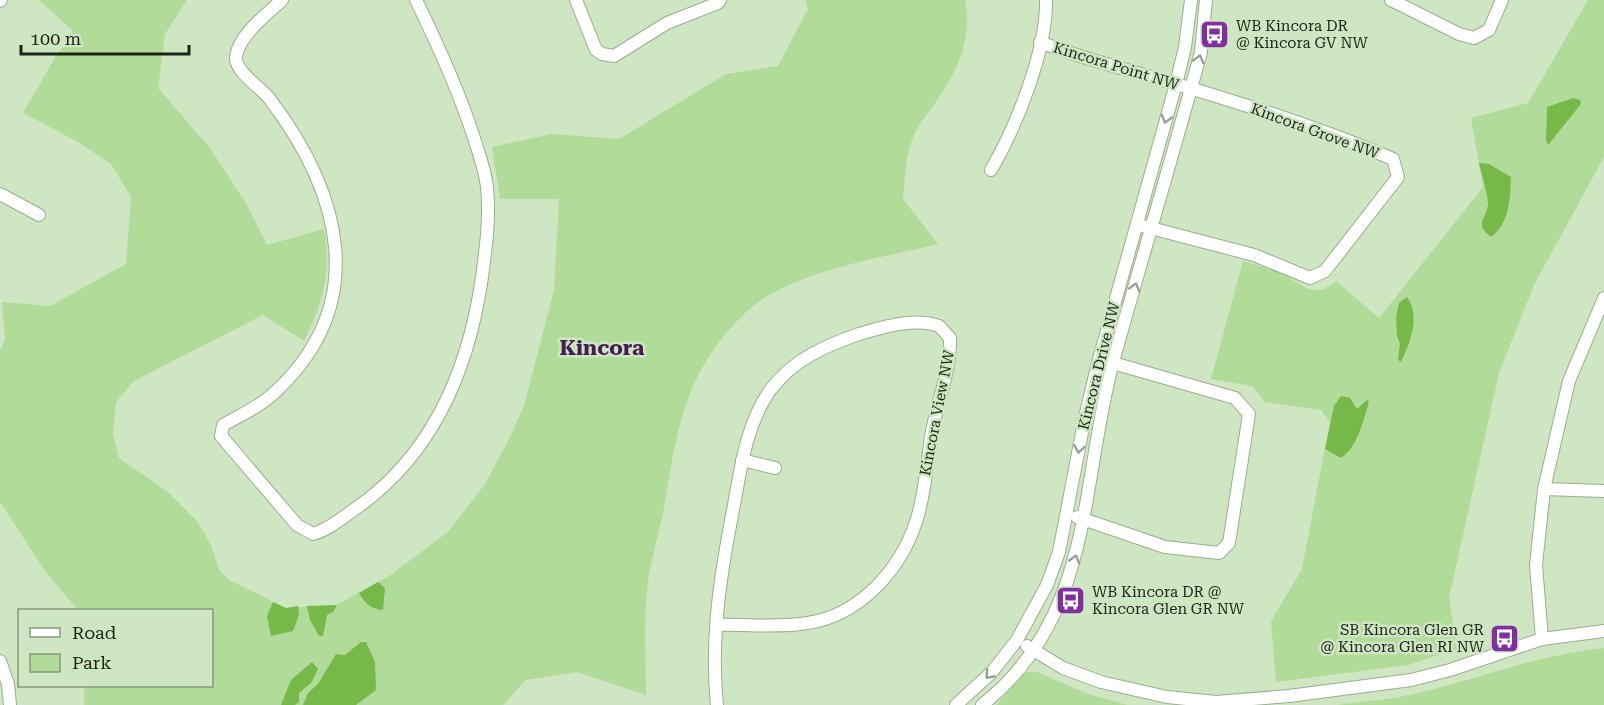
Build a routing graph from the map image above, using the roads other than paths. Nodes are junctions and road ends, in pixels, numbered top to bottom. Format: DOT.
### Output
graph roads {
  1 [pos="282,0"];
  2 [pos="417,0"];
  3 [pos="576,0"];
  4 [pos="720,0"];
  5 [pos="1046,0"];
  6 [pos="1191,0"];
  7 [pos="1206,0"];
  8 [pos="1391,0"];
  9 [pos="1502,0"];
  10 [pos="1040,42"];
  11 [pos="1176,84"];
  12 [pos="1191,89"];
  13 [pos="991,170"];
  14 [pos="0,194"];
  15 [pos="39,215"];
  16 [pos="1135,224"];
  17 [pos="1151,228"];
  18 [pos="1604,298"];
  19 [pos="1099,359"];
  20 [pos="1113,363"];
  21 [pos="742,460"];
  22 [pos="775,468"];
  23 [pos="1544,489"];
  24 [pos="1604,491"];
  25 [pos="1068,515"];
  26 [pos="1084,518"];
  27 [pos="717,625"];
  28 [pos="1604,631"];
  29 [pos="1542,639"];
  30 [pos="1017,640"];
  31 [pos="1032,650"];
  32 [pos="0,661"];
  33 [pos="1216,704"];
  34 [pos="10,705"];
  35 [pos="717,705"];
  36 [pos="956,705"];
  37 [pos="982,705"];
  1 -- 2 [label="street"];
  3 -- 4 [label="street"];
  5 -- 10 [label="street, Kincora Point NW"];
  6 -- 11 [label="street, Kincora Drive NW"];
  12 -- 7 [label="street, Kincora Drive NW, one-way"];
  8 -- 9 [label="street"];
  10 -- 11 [label="street, Kincora Point NW"];
  10 -- 13 [label="street, Kincora Point NW"];
  11 -- 12 [label="street, Kincora Point NW"];
  11 -- 16 [label="street, Kincora Drive NW, one-way"];
  12 -- 17 [label="street, Kincora Drive NW"];
  12 -- 17 [label="street, Kincora Grove NW"];
  14 -- 15 [label="street"];
  16 -- 17 [label="street, Kincora Grove NW"];
  16 -- 19 [label="street, Kincora Drive NW"];
  20 -- 17 [label="street, Kincora Drive NW, one-way"];
  18 -- 23 [label="street"];
  19 -- 20 [label="street"];
  19 -- 25 [label="street, Kincora Drive NW, one-way"];
  20 -- 26 [label="street, Kincora Drive NW"];
  20 -- 26 [label="street"];
  21 -- 22 [label="street"];
  21 -- 27 [label="street, Kincora View NW"];
  21 -- 27 [label="street, Kincora View NW"];
  23 -- 24 [label="street"];
  23 -- 29 [label="street"];
  25 -- 26 [label="street"];
  25 -- 30 [label="street, Kincora Drive NW"];
  31 -- 26 [label="street, Kincora Drive NW, one-way"];
  27 -- 35 [label="street, Kincora View NW"];
  28 -- 29 [label="street"];
  29 -- 33 [label="street"];
  30 -- 31 [label="street"];
  30 -- 36 [label="street, Kincora Drive NW, one-way"];
  31 -- 33 [label="street"];
  31 -- 37 [label="street, Kincora Drive NW"];
  32 -- 34 [label="street"];
}
